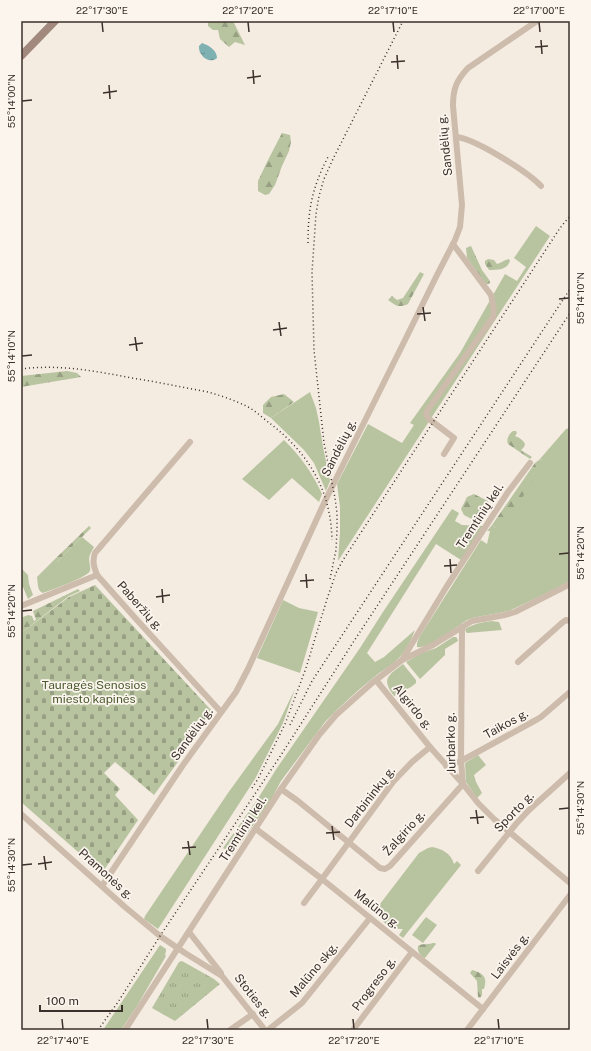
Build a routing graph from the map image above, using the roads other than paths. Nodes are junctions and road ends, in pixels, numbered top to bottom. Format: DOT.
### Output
graph roads {
  1 [pos="54,21"];
  2 [pos="537,21"];
  3 [pos="21,56"];
  4 [pos="456,137"];
  5 [pos="541,186"];
  6 [pos="453,244"];
  7 [pos="190,442"];
  8 [pos="444,454"];
  9 [pos="530,463"];
  10 [pos="97,575"];
  11 [pos="570,584"];
  12 [pos="21,606"];
  13 [pos="570,621"];
  14 [pos="462,627"];
  15 [pos="413,643"];
  16 [pos="420,651"];
  17 [pos="402,660"];
  18 [pos="518,662"];
  19 [pos="376,680"];
  20 [pos="570,692"];
  21 [pos="221,712"];
  22 [pos="430,747"];
  23 [pos="461,761"];
  24 [pos="446,766"];
  25 [pos="570,773"];
  26 [pos="463,784"];
  27 [pos="281,789"];
  28 [pos="21,814"];
  29 [pos="256,829"];
  30 [pos="509,832"];
  31 [pos="348,843"];
  32 [pos="478,871"];
  33 [pos="322,879"];
  34 [pos="570,883"];
  35 [pos="102,886"];
  36 [pos="570,895"];
  37 [pos="304,903"];
  38 [pos="370,918"];
  39 [pos="189,932"];
  40 [pos="178,948"];
  41 [pos="204,951"];
  42 [pos="412,952"];
  43 [pos="196,960"];
  44 [pos="222,976"];
  45 [pos="483,1009"];
  46 [pos="252,1014"];
  47 [pos="125,1030"];
  48 [pos="230,1030"];
  49 [pos="267,1030"];
  50 [pos="353,1030"];
  51 [pos="467,1030"];
  1 -- 3 [label="main road"];
  2 -- 4 [label="street, Sandėlių g."];
  4 -- 5 [label="street"];
  4 -- 6 [label="street, Sandėlių g."];
  6 -- 8 [label="street"];
  6 -- 21 [label="street, Sandėlių g."];
  7 -- 10 [label="street"];
  9 -- 15 [label="street, Tremtinių kel."];
  10 -- 12 [label="street"];
  10 -- 21 [label="street, Paberžių g."];
  11 -- 14 [label="street, Tremtinių kel."];
  13 -- 18 [label="street"];
  14 -- 16 [label="street, Tremtinių kel."];
  14 -- 23 [label="street, Jurbarko g."];
  15 -- 16 [label="street"];
  15 -- 17 [label="street, Tremtinių kel."];
  16 -- 17 [label="street, Tremtinių kel."];
  17 -- 19 [label="street, Tremtinių kel."];
  19 -- 22 [label="street, Algirdo g."];
  19 -- 27 [label="street, Tremtinių kel."];
  20 -- 23 [label="street, Taikos g."];
  21 -- 35 [label="street, Sandėlių g."];
  22 -- 24 [label="street, Algirdo g."];
  22 -- 31 [label="street, Darbininkų g."];
  23 -- 24 [label="street, Taikos g."];
  23 -- 26 [label="street, Jurbarko g."];
  24 -- 26 [label="street, Algirdo g."];
  25 -- 30 [label="street, Sporto g."];
  26 -- 30 [label="street, Jurbarko g."];
  26 -- 31 [label="street, Žalgirio g."];
  27 -- 29 [label="street, Tremtinių kel."];
  27 -- 31 [label="street, Žalgirio g."];
  28 -- 35 [label="street, Pramonės g."];
  29 -- 33 [label="street, Malūno g."];
  29 -- 39 [label="street, Tremtinių kel."];
  30 -- 32 [label="street, Sporto g."];
  30 -- 34 [label="street, Jurbarko g."];
  31 -- 33 [label="street, Darbininkų g."];
  33 -- 37 [label="street, Darbininkų g."];
  33 -- 38 [label="street, Malūno g."];
  35 -- 40 [label="street, Pramonės g."];
  36 -- 45 [label="street, Laisvės g."];
  38 -- 42 [label="street, Malūno g."];
  38 -- 49 [label="street, Malūno skg."];
  39 -- 40 [label="street, Tremtinių kel."];
  39 -- 41 [label="street, Stoties g."];
  40 -- 43 [label="street, Stoties g."];
  40 -- 47 [label="street, Tremtinių kel."];
  41 -- 43 [label="street"];
  41 -- 44 [label="street, Stoties g."];
  42 -- 45 [label="street, Malūno g."];
  42 -- 50 [label="street, Progreso g."];
  43 -- 44 [label="street, Stoties g."];
  44 -- 46 [label="street, Stoties g."];
  45 -- 51 [label="street, Laisvės g."];
  46 -- 48 [label="street"];
  46 -- 49 [label="street, Stoties g."];
}
